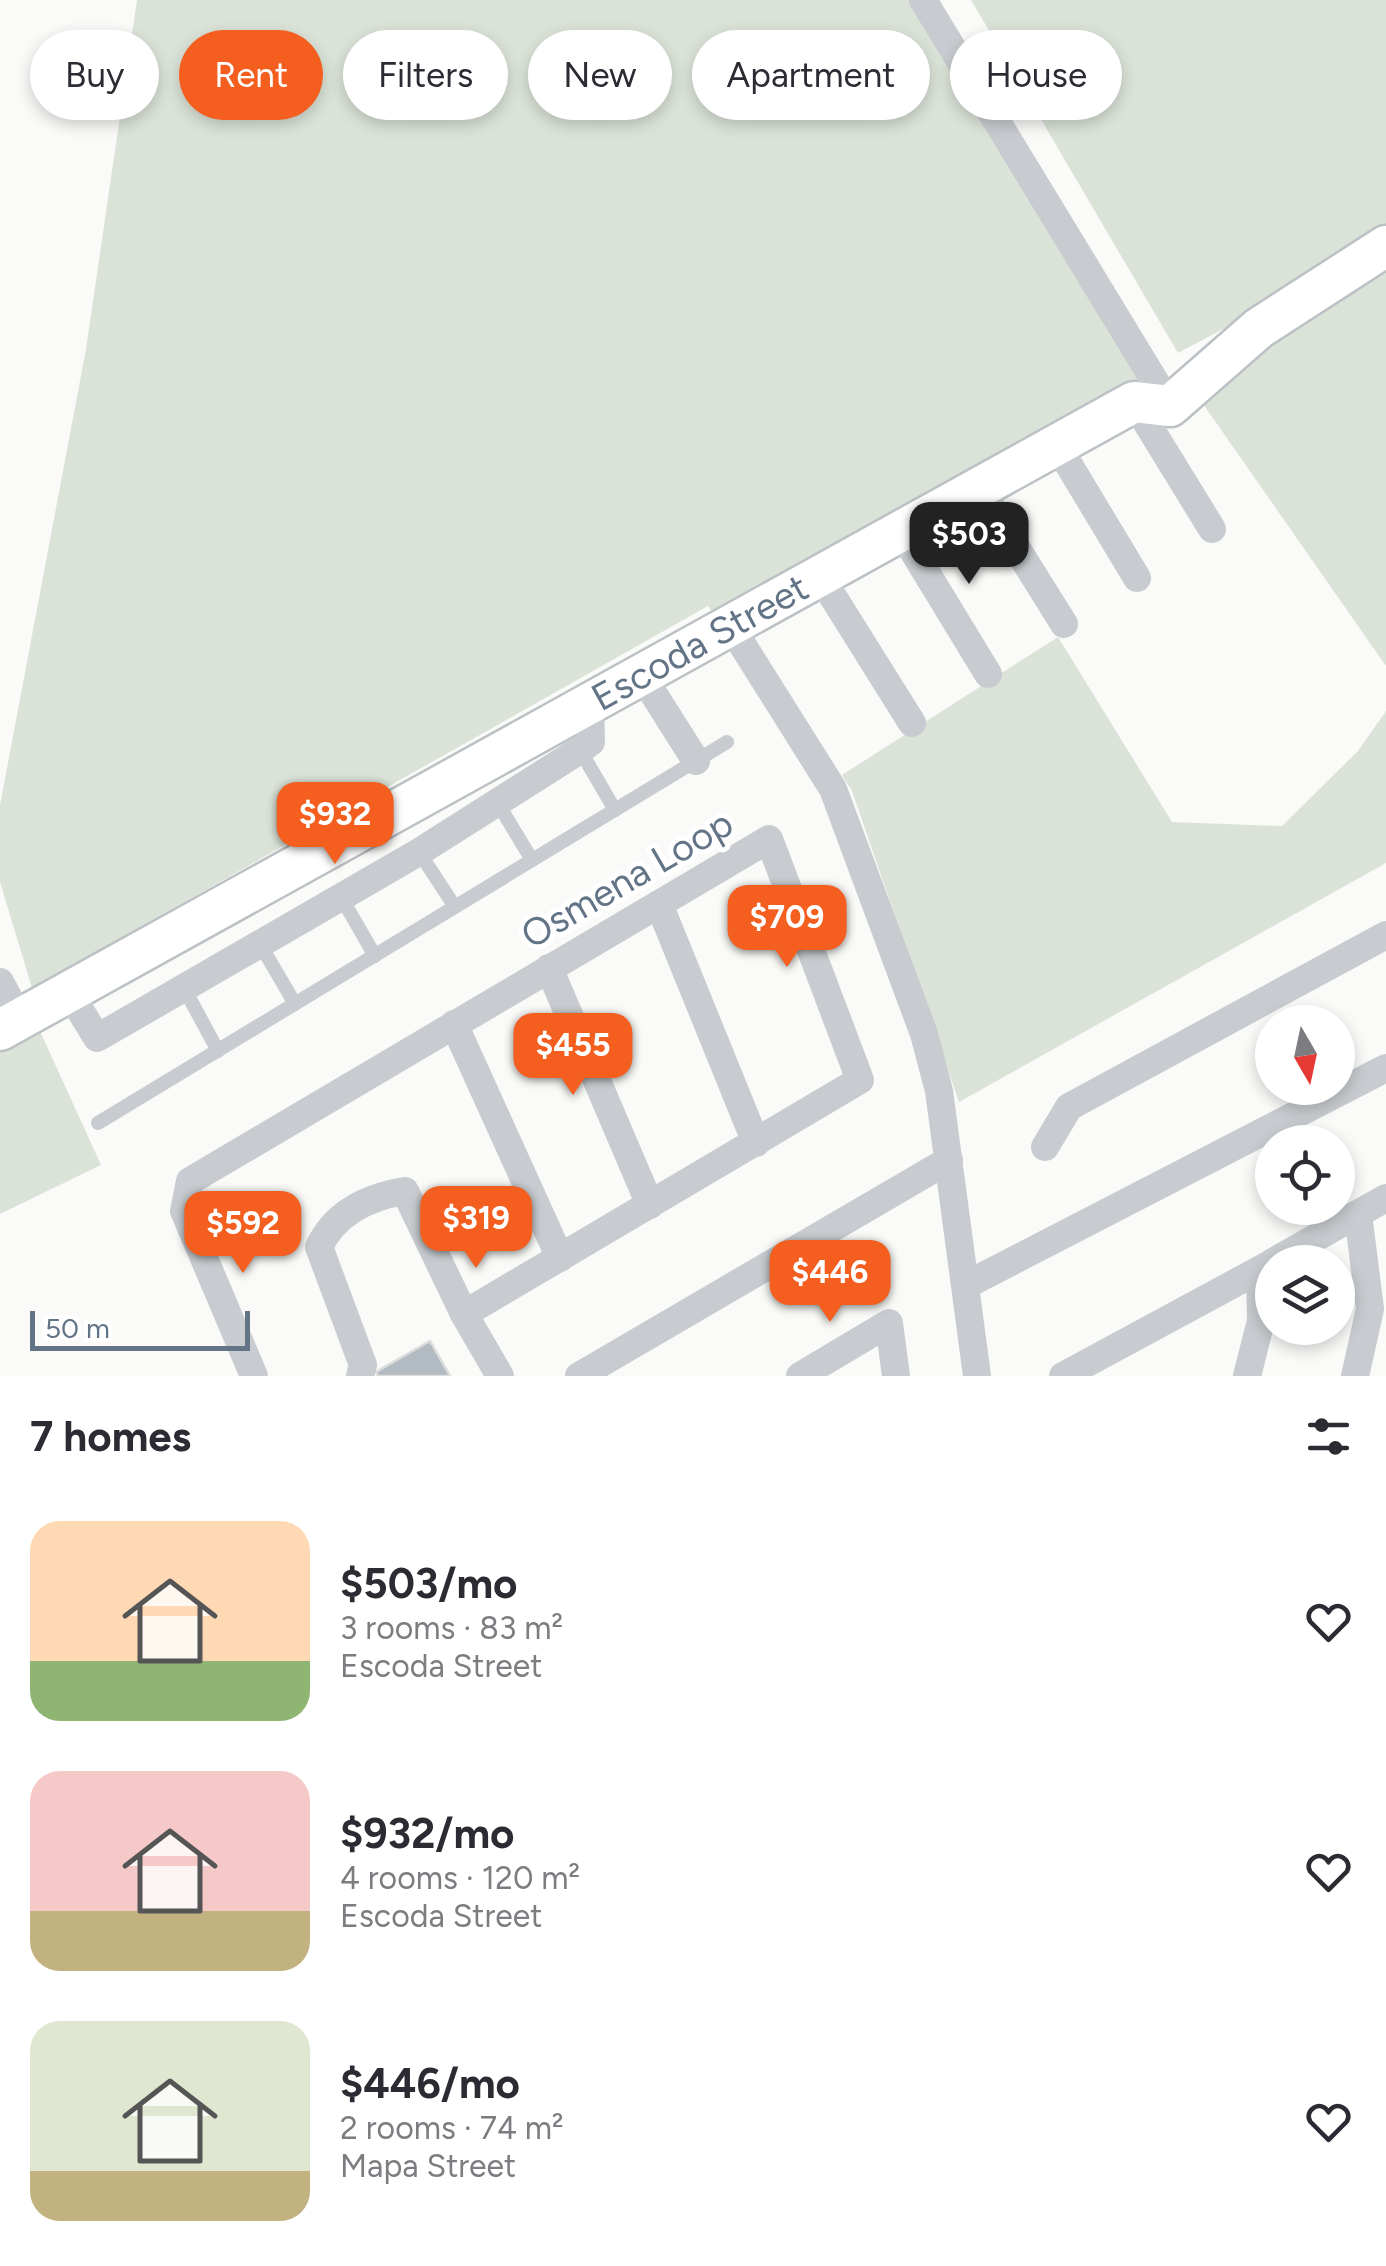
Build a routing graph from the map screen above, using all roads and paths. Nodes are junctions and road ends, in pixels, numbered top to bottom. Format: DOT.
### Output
graph roads {
  1 [pos="924,0"];
  2 [pos="1386,246"];
  3 [pos="1152,404"];
  4 [pos="1056,445"];
  5 [pos="980,488"];
  6 [pos="1212,529"];
  7 [pos="901,531"];
  8 [pos="820,576"];
  9 [pos="1137,578"];
  10 [pos="1064,624"];
  11 [pos="730,625"];
  12 [pos="641,674"];
  13 [pos="988,674"];
  14 [pos="590,702"];
  15 [pos="912,723"];
  16 [pos="727,742"];
  17 [pos="580,750"];
  18 [pos="696,761"];
  19 [pos="497,802"];
  20 [pos="615,810"];
  21 [pos="419,852"];
  22 [pos="532,860"];
  23 [pos="341,897"];
  24 [pos="660,904"];
  25 [pos="454,907"];
  26 [pos="1378,941"];
  27 [pos="260,944"];
  28 [pos="375,956"];
  29 [pos="549,968"];
  30 [pos="0,982"];
  31 [pos="184,988"];
  32 [pos="69,992"];
  33 [pos="295,1004"];
  34 [pos="454,1024"];
  35 [pos="10,1025"];
  36 [pos="218,1051"];
  37 [pos="1386,1068"];
  38 [pos="98,1123"];
  39 [pos="756,1143"];
  40 [pos="1045,1146"];
  41 [pos="949,1160"];
  42 [pos="1386,1198"];
  43 [pos="650,1205"];
  44 [pos="1358,1214"];
  45 [pos="1303,1245"];
  46 [pos="560,1258"];
  47 [pos="1255,1272"];
  48 [pos="966,1285"];
  49 [pos="464,1314"];
  50 [pos="1255,1343"];
  51 [pos="254,1376"];
  52 [pos="360,1376"];
  53 [pos="500,1376"];
  54 [pos="579,1376"];
  55 [pos="800,1376"];
  56 [pos="896,1376"];
  57 [pos="977,1376"];
  58 [pos="1063,1376"];
  59 [pos="1248,1376"];
  60 [pos="1355,1376"];
  1 -- 3 [label="street"];
  2 -- 3 [label="street, Escoda Street"];
  3 -- 4 [label="street, Escoda Street"];
  3 -- 6 [label="street"];
  4 -- 5 [label="street, Escoda Street"];
  4 -- 9 [label="street"];
  5 -- 7 [label="street, Escoda Street"];
  5 -- 10 [label="street"];
  7 -- 8 [label="street, Escoda Street"];
  7 -- 13 [label="street"];
  8 -- 11 [label="street, Escoda Street"];
  8 -- 15 [label="street"];
  11 -- 12 [label="street, Escoda Street"];
  11 -- 41 [label="street"];
  12 -- 14 [label="street, Escoda Street"];
  12 -- 18 [label="street"];
  14 -- 17 [label="street"];
  14 -- 32 [label="street, Escoda Street"];
  16 -- 18 [label="lane"];
  17 -- 19 [label="street"];
  17 -- 20 [label="lane"];
  18 -- 20 [label="lane"];
  19 -- 21 [label="street"];
  19 -- 22 [label="lane"];
  20 -- 22 [label="lane"];
  21 -- 23 [label="street"];
  21 -- 25 [label="lane"];
  22 -- 25 [label="lane"];
  23 -- 27 [label="street"];
  23 -- 28 [label="lane"];
  24 -- 29 [label="street, Osmena Loop"];
  24 -- 39 [label="street"];
  24 -- 39 [label="street, Osmena Loop"];
  25 -- 28 [label="lane"];
  26 -- 40 [label="street"];
  27 -- 31 [label="street"];
  27 -- 33 [label="lane"];
  28 -- 33 [label="lane"];
  29 -- 34 [label="street, Osmena Loop"];
  29 -- 43 [label="street"];
  30 -- 35 [label="street"];
  31 -- 32 [label="street"];
  31 -- 36 [label="lane"];
  32 -- 35 [label="street, Escoda Street"];
  33 -- 36 [label="lane"];
  34 -- 46 [label="street"];
  34 -- 51 [label="street, Osmena Loop"];
  36 -- 38 [label="lane"];
  37 -- 48 [label="street"];
  39 -- 43 [label="street, Osmena Loop"];
  41 -- 48 [label="street"];
  41 -- 54 [label="street"];
  42 -- 44 [label="street"];
  43 -- 46 [label="street, Osmena Loop"];
  44 -- 45 [label="street"];
  44 -- 60 [label="street"];
  46 -- 49 [label="street, Osmena Loop"];
  47 -- 58 [label="street"];
  48 -- 57 [label="street"];
  49 -- 52 [label="street"];
  49 -- 53 [label="street"];
  50 -- 59 [label="street"];
  55 -- 56 [label="street"];
}
